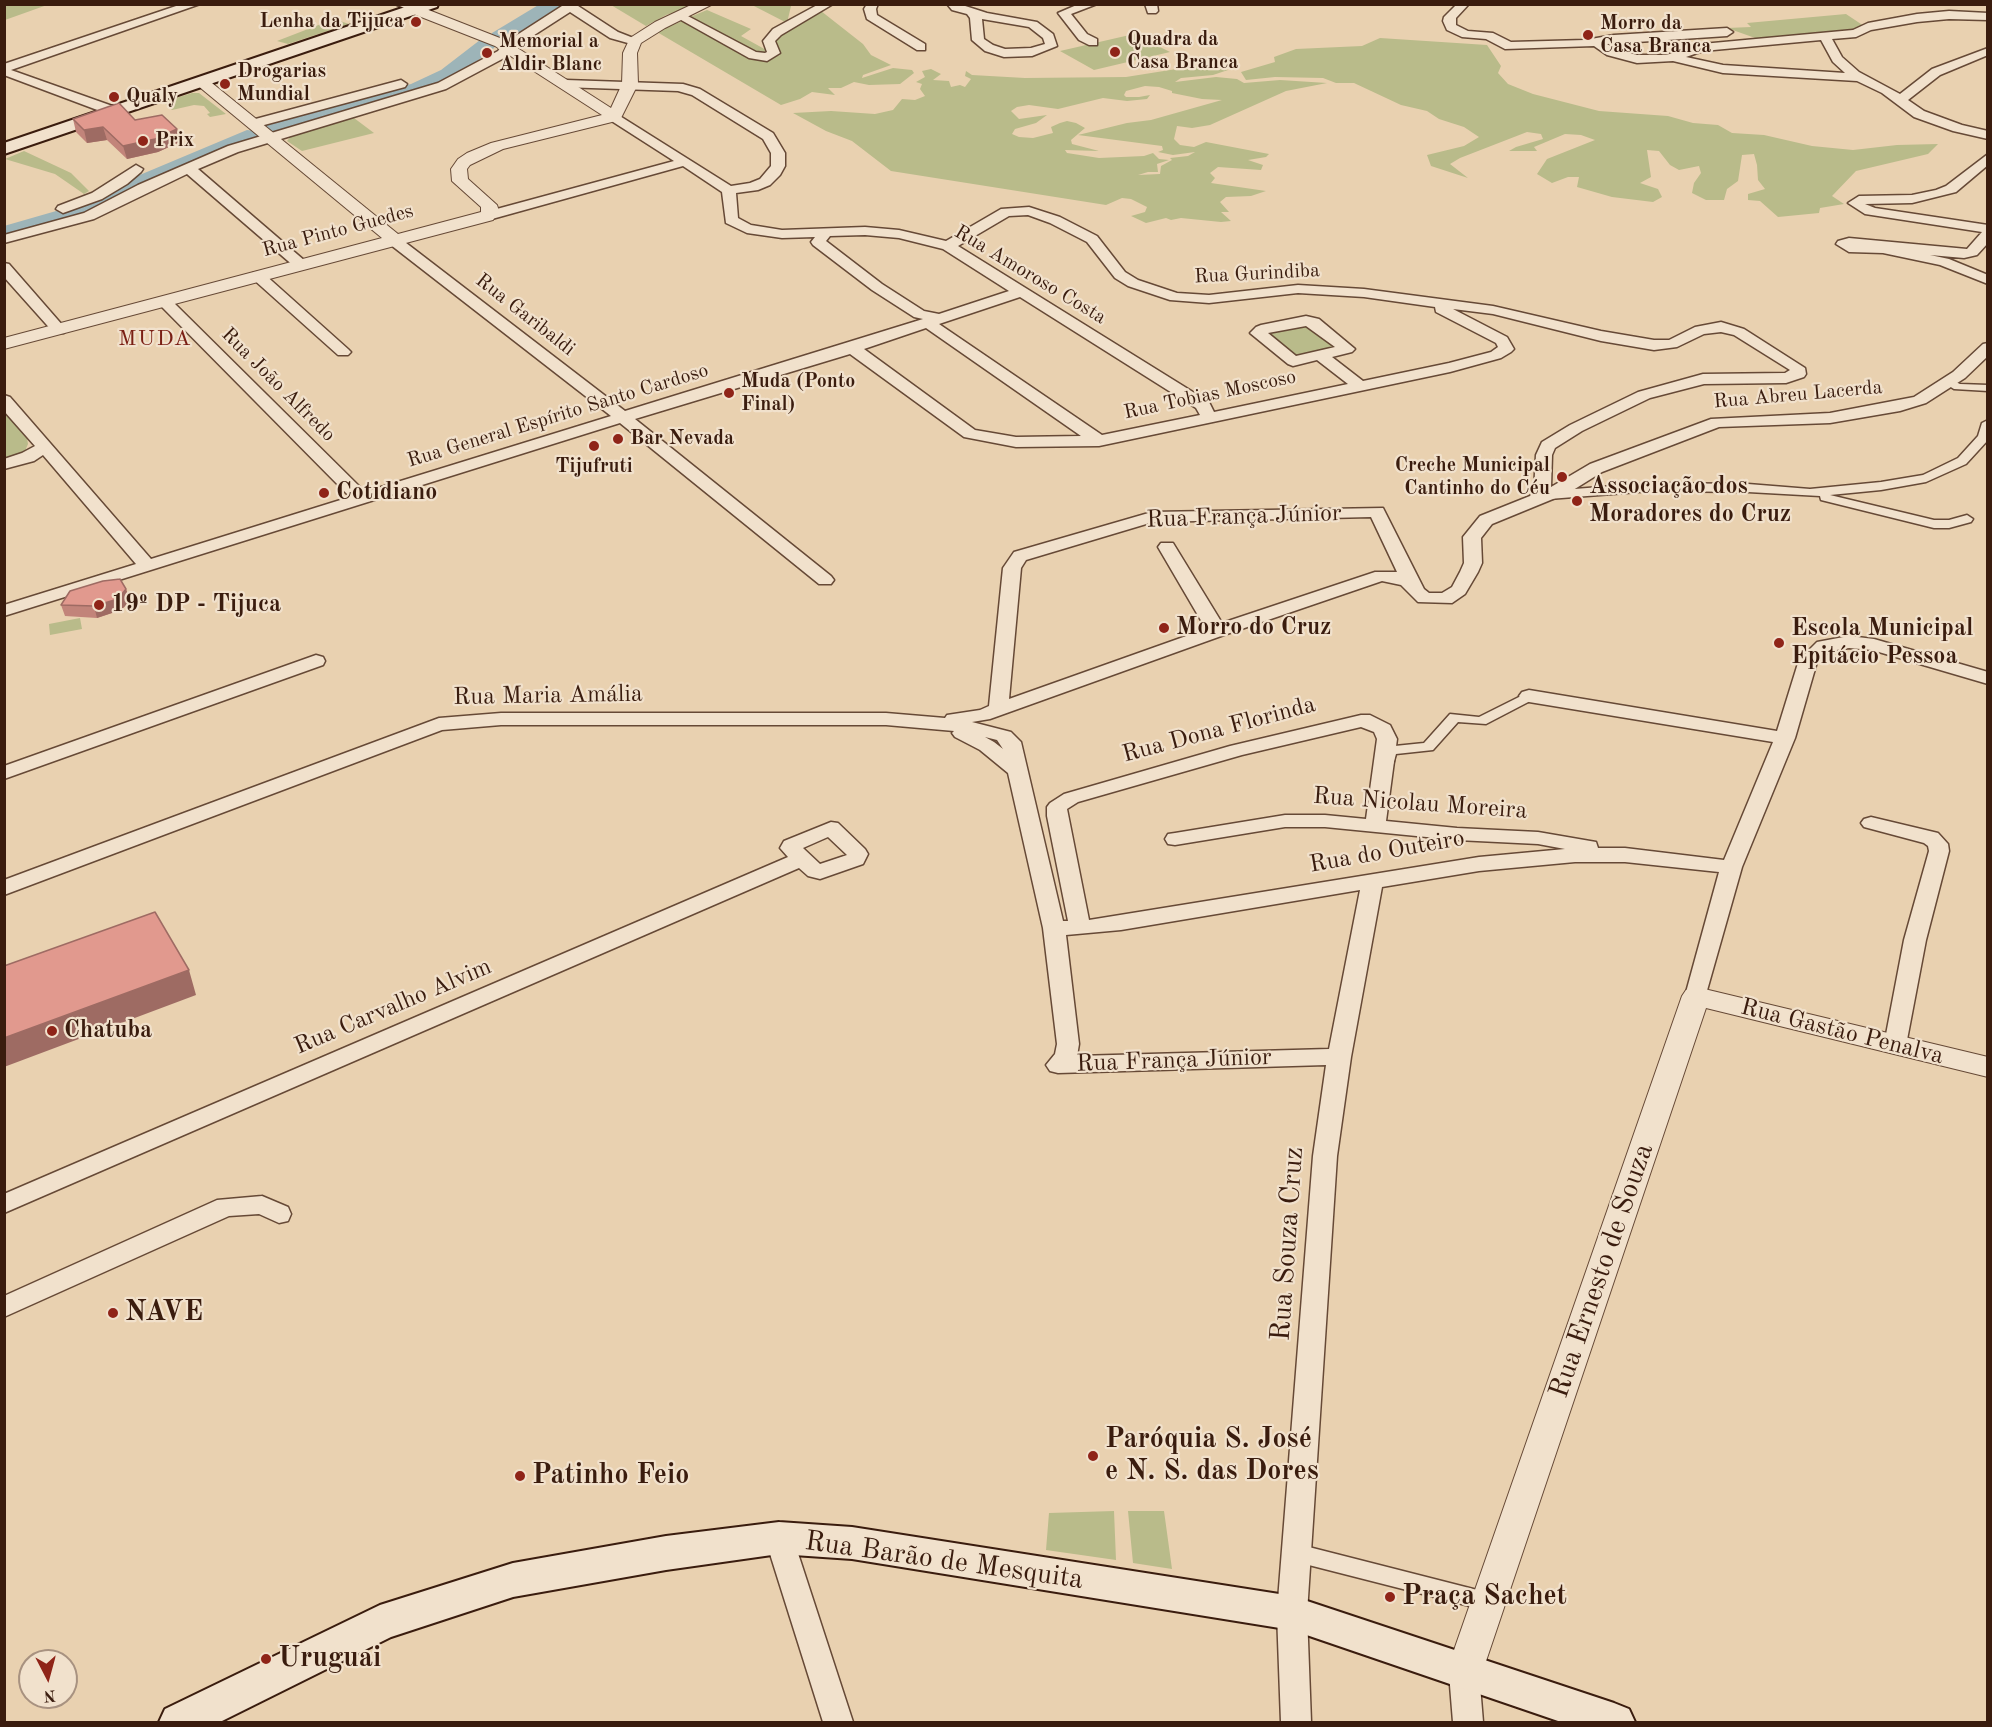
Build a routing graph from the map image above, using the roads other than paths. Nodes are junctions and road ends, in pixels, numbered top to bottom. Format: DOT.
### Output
graph roads {
  1 [pos="195,4"];
  2 [pos="400,4"];
  3 [pos="705,4"];
  4 [pos="828,4"];
  5 [pos="873,4"];
  6 [pos="952,4"];
  7 [pos="1092,4"];
  8 [pos="1464,4"];
  9 [pos="568,5"];
  10 [pos="1007,6"];
  11 [pos="424,7"];
  12 [pos="1988,12"];
  13 [pos="974,13"];
  14 [pos="1949,15"];
  15 [pos="680,16"];
  16 [pos="1988,17"];
  17 [pos="1825,36"];
  18 [pos="635,41"];
  19 [pos="1093,42"];
  20 [pos="498,43"];
  21 [pos="1597,43"];
  22 [pos="1755,44"];
  23 [pos="921,47"];
  24 [pos="1988,51"];
  25 [pos="1681,59"];
  26 [pos="4,69"];
  27 [pos="1697,71"];
  28 [pos="1859,77"];
  29 [pos="202,82"];
  30 [pos="401,84"];
  31 [pos="566,84"];
  32 [pos="630,84"];
  33 [pos="1899,100"];
  34 [pos="113,111"];
  35 [pos="615,117"];
  36 [pos="1935,120"];
  37 [pos="1984,120"];
  38 [pos="261,131"];
  39 [pos="1988,135"];
  40 [pos="4,149"];
  41 [pos="1988,158"];
  42 [pos="684,162"];
  43 [pos="188,168"];
  44 [pos="136,169"];
  45 [pos="729,190"];
  46 [pos="487,216"];
  47 [pos="4,225"];
  48 [pos="1988,229"];
  49 [pos="826,232"];
  50 [pos="1988,234"];
  51 [pos="4,239"];
  52 [pos="392,239"];
  53 [pos="948,246"];
  54 [pos="300,264"];
  55 [pos="4,267"];
  56 [pos="258,276"];
  57 [pos="1988,280"];
  58 [pos="1020,292"];
  59 [pos="165,302"];
  60 [pos="1427,302"];
  61 [pos="934,321"];
  62 [pos="59,330"];
  63 [pos="4,344"];
  64 [pos="852,348"];
  65 [pos="1988,348"];
  66 [pos="343,352"];
  67 [pos="1321,356"];
  68 [pos="1988,372"];
  69 [pos="1954,377"];
  70 [pos="1358,384"];
  71 [pos="1988,388"];
  72 [pos="4,400"];
  73 [pos="623,417"];
  74 [pos="1209,417"];
  75 [pos="1988,423"];
  76 [pos="1099,441"];
  77 [pos="44,448"];
  78 [pos="4,464"];
  79 [pos="1810,494"];
  80 [pos="1543,497"];
  81 [pos="361,498"];
  82 [pos="1967,519"];
  83 [pos="1167,547"];
  84 [pos="147,566"];
  85 [pos="825,580"];
  86 [pos="1420,595"];
  87 [pos="4,611"];
  88 [pos="1217,631"];
  89 [pos="316,661"];
  90 [pos="1988,678"];
  91 [pos="1529,696"];
  92 [pos="998,709"];
  93 [pos="938,722"];
  94 [pos="1785,738"];
  95 [pos="1383,769"];
  96 [pos="4,772"];
  97 [pos="1871,823"];
  98 [pos="1375,825"];
  99 [pos="1175,839"];
  100 [pos="1625,855"];
  101 [pos="802,859"];
  102 [pos="1731,867"];
  103 [pos="1372,883"];
  104 [pos="1045,885"];
  105 [pos="4,888"];
  106 [pos="1073,889"];
  107 [pos="1054,928"];
  108 [pos="1080,928"];
  109 [pos="1696,996"];
  110 [pos="1895,1045"];
  111 [pos="1339,1057"];
  112 [pos="1988,1067"];
  113 [pos="4,1204"];
  114 [pos="279,1215"];
  115 [pos="4,1307"];
  116 [pos="779,1538"];
  117 [pos="1297,1553"];
  118 [pos="1489,1602"];
  119 [pos="1292,1613"];
  120 [pos="1464,1673"];
  121 [pos="180,1722"];
  122 [pos="838,1722"];
  123 [pos="1296,1722"];
  124 [pos="1468,1722"];
  125 [pos="1614,1722"];
  1 -- 26 [label="street"];
  2 -- 11 [label="street"];
  3 -- 15 [label="street"];
  4 -- 15 [label="street"];
  5 -- 23 [label="street"];
  6 -- 13 [label="street"];
  7 -- 19 [label="street"];
  8 -- 21 [label="street"];
  9 -- 18 [label="street"];
  9 -- 20 [label="street"];
  10 -- 13 [label="street"];
  11 -- 20 [label="street"];
  11 -- 29 [label="main road"];
  12 -- 14 [label="street"];
  13 -- 13 [label="street"];
  14 -- 16 [label="street"];
  14 -- 17 [label="street"];
  15 -- 18 [label="street"];
  17 -- 22 [label="street"];
  17 -- 28 [label="street"];
  18 -- 32 [label="street"];
  20 -- 31 [label="street"];
  20 -- 38 [label="street"];
  21 -- 22 [label="street"];
  21 -- 25 [label="street"];
  22 -- 25 [label="street"];
  24 -- 33 [label="street"];
  25 -- 27 [label="street"];
  25 -- 28 [label="street"];
  26 -- 34 [label="street"];
  28 -- 33 [label="street"];
  29 -- 34 [label="main road"];
  29 -- 38 [label="street, Rua Garibaldi"];
  30 -- 38 [label="street"];
  31 -- 32 [label="street"];
  31 -- 35 [label="street"];
  32 -- 35 [label="street"];
  32 -- 45 [label="street"];
  33 -- 36 [label="street"];
  34 -- 40 [label="main road"];
  35 -- 42 [label="street"];
  35 -- 46 [label="street"];
  36 -- 37 [label="street"];
  36 -- 39 [label="street"];
  38 -- 43 [label="street"];
  38 -- 52 [label="street, Rua Garibaldi"];
  41 -- 48 [label="street"];
  42 -- 45 [label="street"];
  42 -- 46 [label="street, Rua Pinto Guedes"];
  43 -- 51 [label="street"];
  43 -- 54 [label="street"];
  44 -- 47 [label="street"];
  45 -- 49 [label="street, Rua Amoroso Costa"];
  46 -- 52 [label="street, Rua Pinto Guedes"];
  49 -- 53 [label="street, Rua Amoroso Costa"];
  49 -- 61 [label="street"];
  50 -- 57 [label="street"];
  52 -- 54 [label="street, Rua Pinto Guedes"];
  52 -- 73 [label="street, Rua Garibaldi"];
  53 -- 58 [label="street, Rua Amoroso Costa"];
  53 -- 60 [label="street, Rua Gurindiba"];
  54 -- 56 [label="street, Rua Pinto Guedes"];
  55 -- 62 [label="street"];
  56 -- 59 [label="street, Rua Pinto Guedes"];
  56 -- 66 [label="street"];
  58 -- 61 [label="street, Rua General Espírito Santo Cardoso"];
  58 -- 74 [label="street, Rua Amoroso Costa"];
  59 -- 62 [label="street, Rua Pinto Guedes"];
  59 -- 81 [label="street, Rua João Alfredo"];
  60 -- 70 [label="street, Rua Tobias Moscoso"];
  60 -- 80 [label="street, Rua Gurindiba"];
  61 -- 64 [label="street, Rua General Espírito Santo Cardoso"];
  61 -- 76 [label="street"];
  62 -- 63 [label="street, Rua Pinto Guedes"];
  64 -- 73 [label="street, Rua General Espírito Santo Cardoso"];
  64 -- 76 [label="street, Rua Tobias Moscoso"];
  65 -- 69 [label="street, Rua Abreu Lacerda"];
  67 -- 67 [label="street"];
  67 -- 70 [label="street"];
  68 -- 69 [label="street"];
  69 -- 71 [label="street"];
  69 -- 80 [label="street, Rua Abreu Lacerda"];
  70 -- 74 [label="street, Rua Tobias Moscoso"];
  72 -- 77 [label="street"];
  73 -- 81 [label="street, Rua General Espírito Santo Cardoso"];
  73 -- 85 [label="street, Rua Garibaldi"];
  74 -- 76 [label="street, Rua Tobias Moscoso"];
  75 -- 79 [label="street"];
  77 -- 78 [label="street"];
  77 -- 84 [label="street"];
  79 -- 80 [label="street"];
  79 -- 82 [label="street"];
  80 -- 86 [label="street, Rua Abreu Lacerda"];
  81 -- 84 [label="street, Rua General Espírito Santo Cardoso"];
  83 -- 88 [label="street"];
  84 -- 87 [label="street, Rua General Espírito Santo Cardoso"];
  86 -- 88 [label="street"];
  86 -- 92 [label="street, Rua França Júnior"];
  88 -- 92 [label="street"];
  89 -- 96 [label="street"];
  90 -- 94 [label="street, Rua Ernesto de Souza"];
  91 -- 94 [label="street"];
  91 -- 95 [label="street"];
  92 -- 93 [label="street"];
  93 -- 104 [label="street, Rua França Júnior"];
  93 -- 105 [label="street, Rua Maria Amália"];
  94 -- 102 [label="street, Rua Ernesto de Souza"];
  95 -- 98 [label="street, Rua Dona Florinda"];
  95 -- 106 [label="street, Rua Dona Florinda"];
  97 -- 110 [label="street"];
  98 -- 99 [label="street, Rua Nicolau Moreira"];
  98 -- 100 [label="street, Rua Nicolau Moreira"];
  100 -- 102 [label="street, Rua do Outeiro"];
  100 -- 103 [label="street, Rua do Outeiro"];
  101 -- 113 [label="street, Rua Carvalho Alvim"];
  102 -- 109 [label="street, Rua Ernesto de Souza"];
  103 -- 108 [label="street, Rua do Outeiro"];
  103 -- 111 [label="street, Rua Souza Cruz"];
  104 -- 106 [label="street"];
  104 -- 107 [label="street, Rua França Júnior"];
  106 -- 108 [label="street, Rua Dona Florinda"];
  107 -- 108 [label="street, Rua do Outeiro"];
  107 -- 111 [label="street, Rua França Júnior"];
  109 -- 110 [label="street, Rua Gastão Penalva"];
  109 -- 118 [label="street, Rua Ernesto de Souza"];
  110 -- 112 [label="street, Rua Gastão Penalva"];
  111 -- 117 [label="street, Rua Souza Cruz"];
  114 -- 115 [label="street"];
  116 -- 119 [label="main road, Rua Barão de Mesquita"];
  116 -- 121 [label="main road, Rua Barão de Mesquita"];
  116 -- 122 [label="street"];
  117 -- 118 [label="street"];
  117 -- 119 [label="street, Rua Souza Cruz"];
  118 -- 120 [label="street, Rua Ernesto de Souza"];
  119 -- 120 [label="main road, Rua Barão de Mesquita"];
  119 -- 123 [label="street, Rua Souza Cruz"];
  120 -- 124 [label="street"];
  120 -- 125 [label="main road, Rua Barão de Mesquita"];
}
